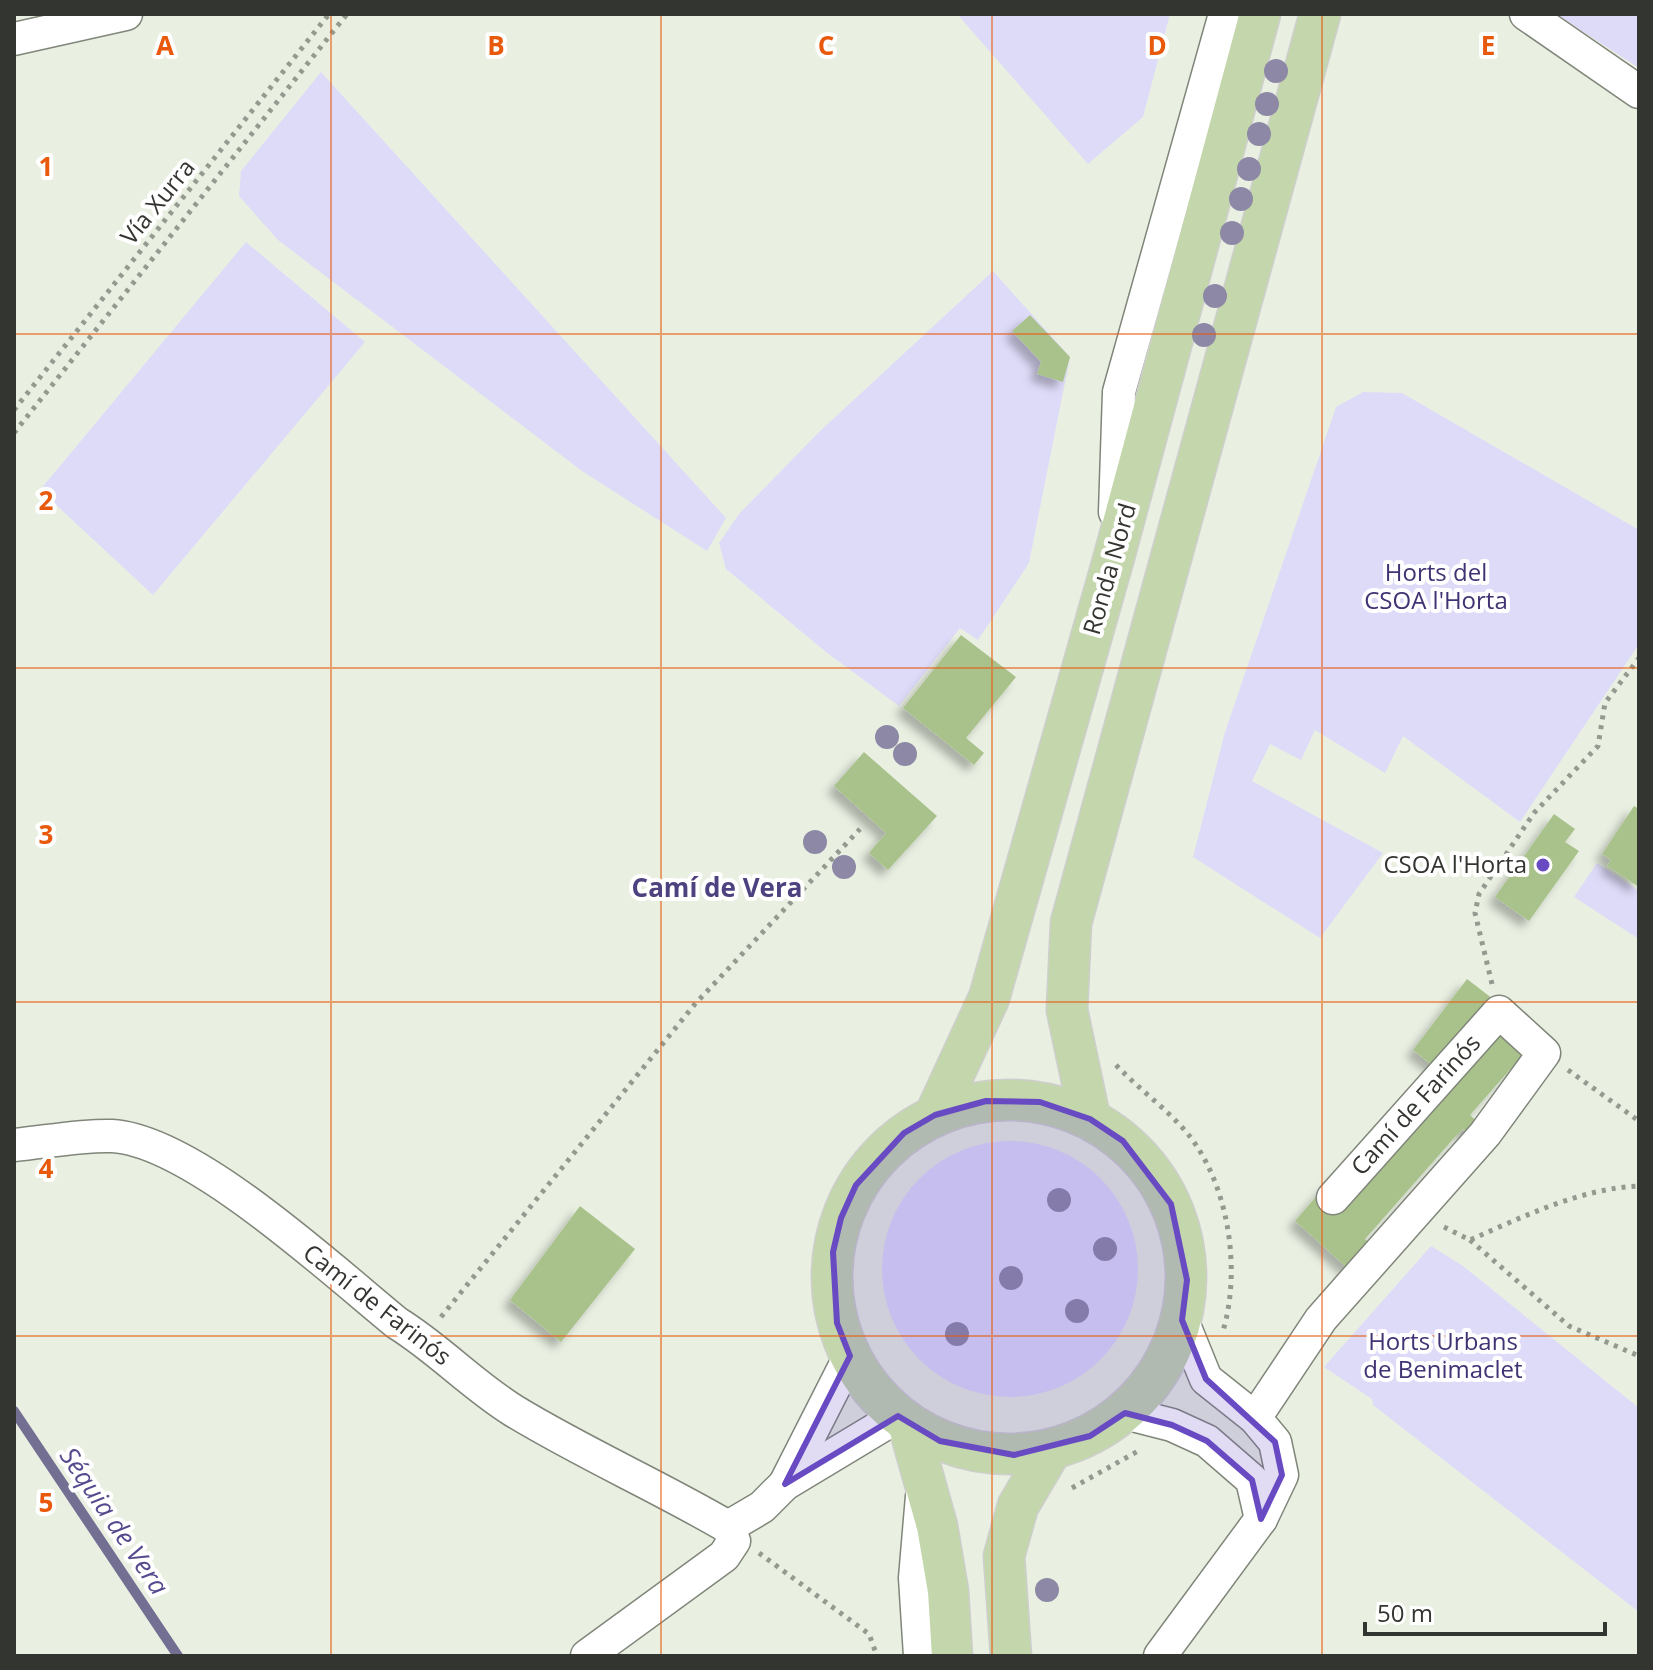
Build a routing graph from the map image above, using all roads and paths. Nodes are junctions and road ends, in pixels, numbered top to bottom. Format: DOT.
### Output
graph roads {
  1 [pos="126,14"];
  2 [pos="329,14"];
  3 [pos="347,14"];
  4 [pos="1225,14"];
  5 [pos="1260,14"];
  6 [pos="1320,14"];
  7 [pos="1526,14"];
  8 [pos="14,39"];
  9 [pos="1639,92"];
  10 [pos="14,410"];
  11 [pos="14,433"];
  12 [pos="1114,557"];
  13 [pos="1639,658"];
  14 [pos="860,829"];
  15 [pos="1499,1012"];
  16 [pos="1544,1053"];
  17 [pos="1108,1056"];
  18 [pos="935,1115"];
  19 [pos="1090,1119"];
  20 [pos="1639,1121"];
  21 [pos="14,1145"];
  22 [pos="1639,1186"];
  23 [pos="1333,1198"];
  24 [pos="1437,1224"];
  25 [pos="1470,1240"];
  26 [pos="1182,1320"];
  27 [pos="425,1340"];
  28 [pos="850,1356"];
  29 [pos="1639,1356"];
  30 [pos="1206,1379"];
  31 [pos="1125,1413"];
  32 [pos="1255,1418"];
  33 [pos="903,1419"];
  34 [pos="1172,1425"];
  35 [pos="1051,1450"];
  36 [pos="923,1477"];
  37 [pos="785,1484"];
  38 [pos="1066,1497"];
  39 [pos="1261,1519"];
  40 [pos="731,1534"];
  41 [pos="587,1656"];
  42 [pos="877,1656"];
  43 [pos="920,1656"];
  44 [pos="952,1656"];
  45 [pos="1011,1656"];
  46 [pos="1160,1656"];
  1 -- 8 [label="street"];
  2 -- 10 [label="path, Vía Xurra"];
  3 -- 11 [label="path"];
  4 -- 12 [label="street"];
  5 -- 12 [label="main road, Ronda Nord"];
  6 -- 19 [label="main road"];
  7 -- 9 [label="street"];
  12 -- 18 [label="main road, Ronda Nord"];
  13 -- 15 [label="path"];
  14 -- 27 [label="path"];
  15 -- 16 [label="street"];
  15 -- 23 [label="street, Camí de Farinós"];
  16 -- 20 [label="path"];
  16 -- 32 [label="street"];
  17 -- 30 [label="path"];
  18 -- 19 [label="main road"];
  18 -- 28 [label="main road"];
  19 -- 26 [label="main road"];
  21 -- 27 [label="street, Camí de Farinós"];
  22 -- 25 [label="path"];
  24 -- 25 [label="path"];
  25 -- 29 [label="path"];
  26 -- 30 [label="street"];
  26 -- 31 [label="main road"];
  27 -- 40 [label="street, Camí de Farinós"];
  28 -- 33 [label="main road"];
  28 -- 37 [label="street"];
  30 -- 32 [label="street"];
  31 -- 34 [label="street"];
  31 -- 35 [label="main road"];
  32 -- 39 [label="street"];
  33 -- 35 [label="main road"];
  33 -- 36 [label="main road"];
  33 -- 37 [label="street"];
  34 -- 38 [label="path"];
  34 -- 39 [label="street"];
  35 -- 45 [label="main road"];
  36 -- 43 [label="street"];
  36 -- 44 [label="main road"];
  37 -- 40 [label="street"];
  39 -- 46 [label="street"];
  40 -- 41 [label="street"];
  40 -- 42 [label="path"];
}
